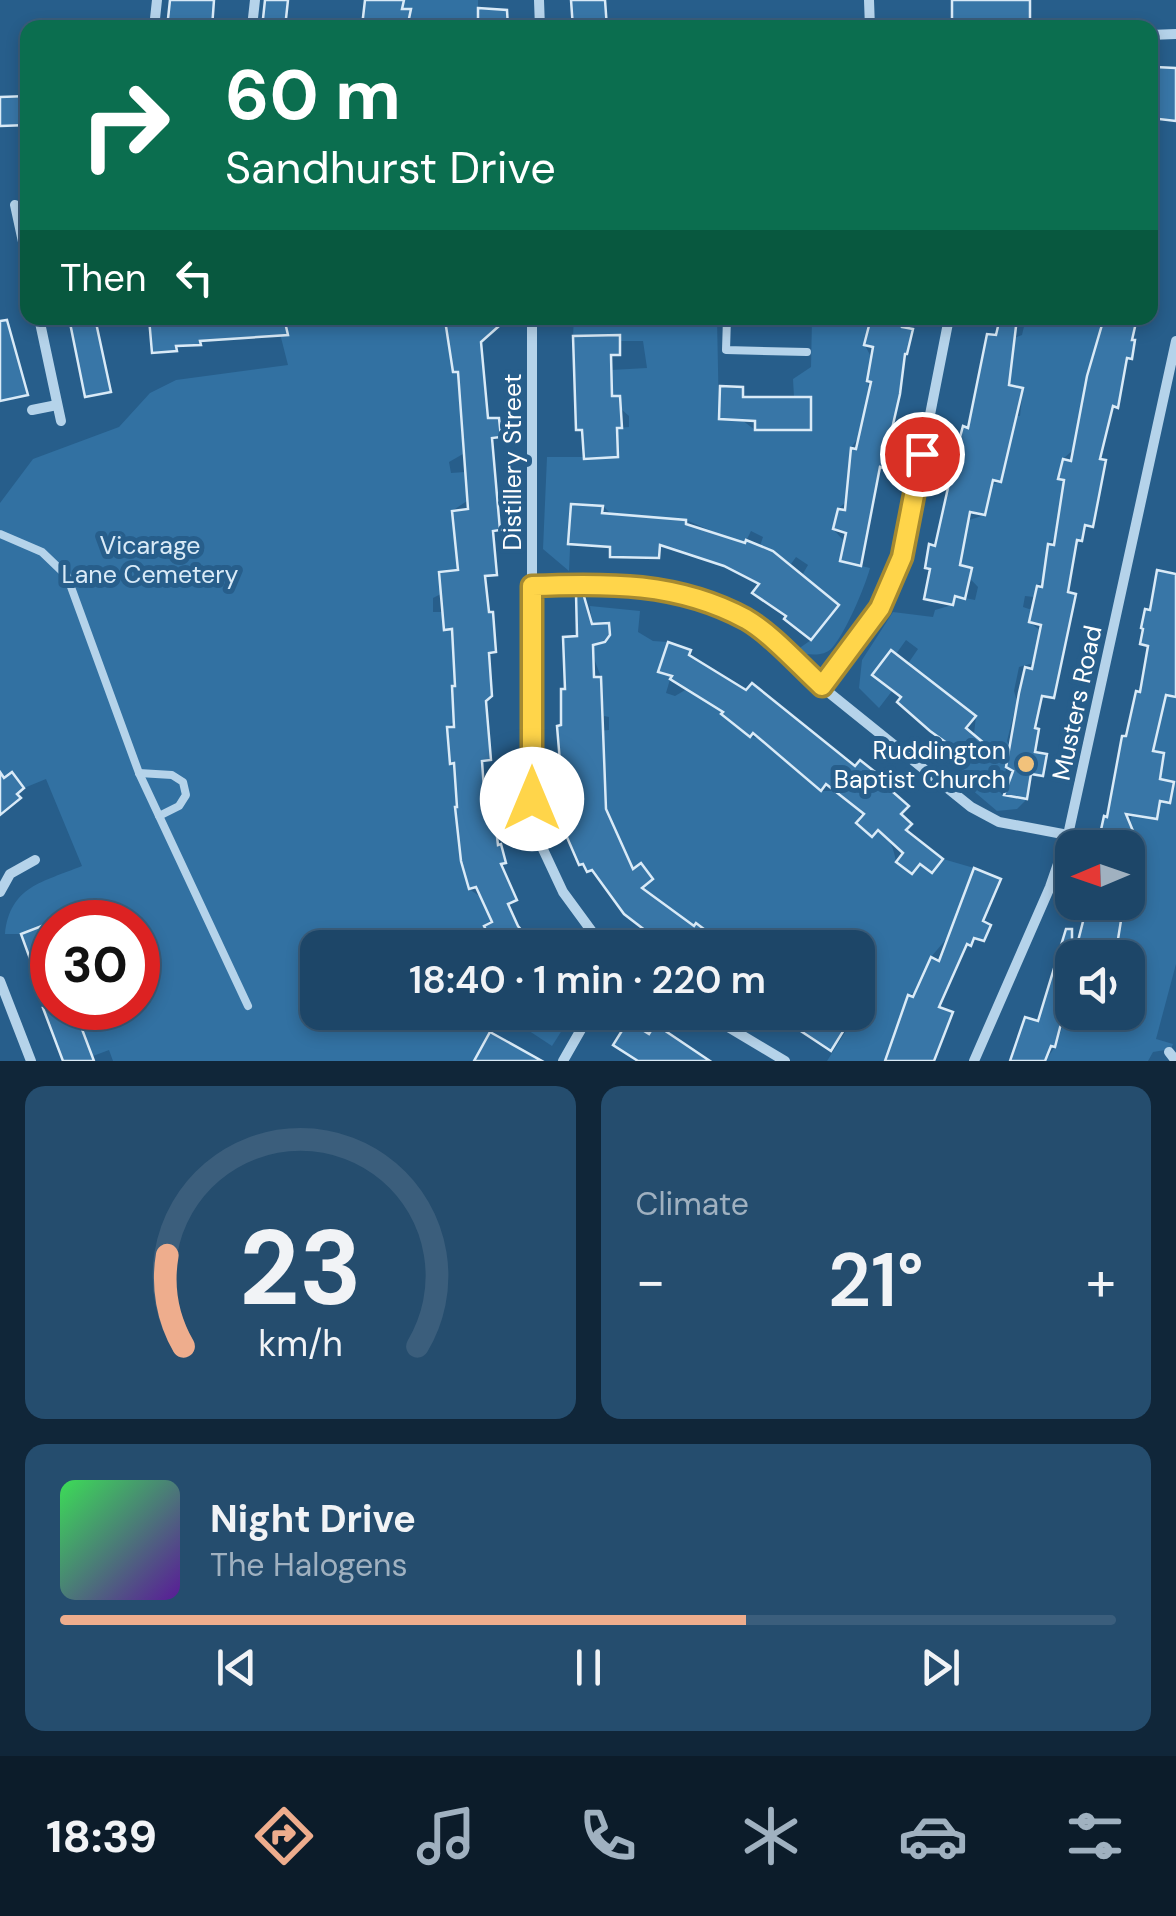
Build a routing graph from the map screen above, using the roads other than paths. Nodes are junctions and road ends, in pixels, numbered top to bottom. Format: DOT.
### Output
graph roads {
  1 [pos="15,205"];
  2 [pos="20,224"];
  3 [pos="40,325"];
  4 [pos="532,325"];
  5 [pos="727,325"];
  6 [pos="948,325"];
  7 [pos="1176,341"];
  8 [pos="806,352"];
  9 [pos="57,406"];
  10 [pos="32,410"];
  11 [pos="61,422"];
  12 [pos="0,534"];
  13 [pos="532,586"];
  14 [pos="822,686"];
  15 [pos="140,773"];
  16 [pos="160,816"];
  17 [pos="1069,830"];
  18 [pos="1055,833"];
  19 [pos="35,860"];
  20 [pos="1055,873"];
  21 [pos="0,892"];
  22 [pos="591,930"];
  23 [pos="0,981"];
  24 [pos="248,1006"];
  25 [pos="580,1030"];
  26 [pos="733,1030"];
  27 [pos="31,1061"];
  28 [pos="563,1061"];
  29 [pos="786,1061"];
  30 [pos="974,1061"];
  1 -- 2 [label="street"];
  3 -- 9 [label="street"];
  4 -- 13 [label="street, Distillery Street"];
  5 -- 8 [label="lane"];
  6 -- 14 [label="street"];
  7 -- 17 [label="street, Musters Road"];
  9 -- 10 [label="street"];
  9 -- 11 [label="street"];
  12 -- 15 [label="lane"];
  13 -- 14 [label="street"];
  13 -- 22 [label="street, Distillery Street"];
  14 -- 18 [label="street"];
  15 -- 16 [label="lane"];
  15 -- 16 [label="lane"];
  16 -- 24 [label="lane"];
  19 -- 21 [label="street"];
  20 -- 30 [label="street, Musters Road"];
  23 -- 27 [label="street"];
  25 -- 28 [label="street"];
  26 -- 29 [label="street"];
}
